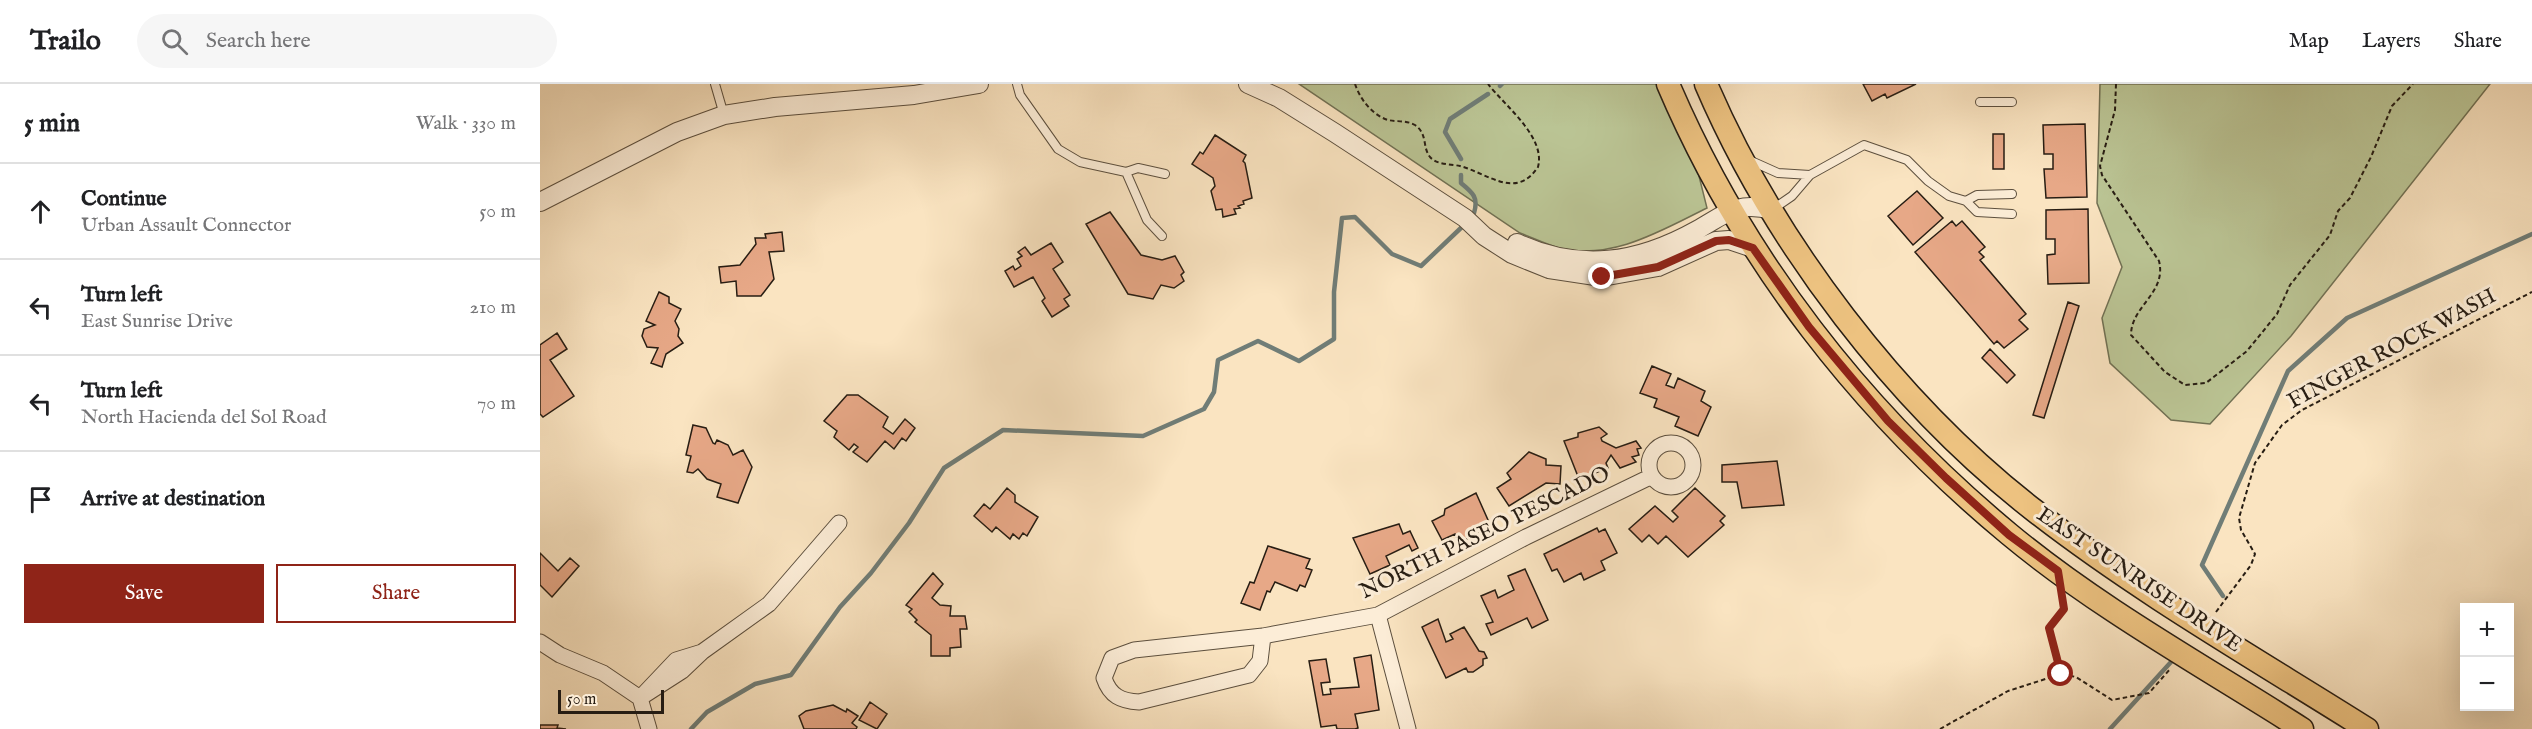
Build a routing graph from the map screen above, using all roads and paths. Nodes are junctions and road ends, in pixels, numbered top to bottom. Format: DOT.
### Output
graph roads {
  1 [pos="715,84"];
  2 [pos="979,84"];
  3 [pos="1017,84"];
  4 [pos="1248,84"];
  5 [pos="1355,84"];
  6 [pos="1488,84"];
  7 [pos="1668,84"];
  8 [pos="1706,84"];
  9 [pos="2116,84"];
  10 [pos="2413,84"];
  11 [pos="919,89"];
  12 [pos="1980,102"];
  13 [pos="2012,102"];
  14 [pos="724,115"];
  15 [pos="1742,157"];
  16 [pos="1126,172"];
  17 [pos="1165,174"];
  18 [pos="1810,175"];
  19 [pos="2012,194"];
  20 [pos="1966,201"];
  21 [pos="540,202"];
  22 [pos="1730,209"];
  23 [pos="1772,210"];
  24 [pos="2012,214"];
  25 [pos="1464,218"];
  26 [pos="1162,236"];
  27 [pos="1753,248"];
  28 [pos="2532,292"];
  29 [pos="1652,476"];
  30 [pos="2033,510"];
  31 [pos="839,523"];
  32 [pos="2009,535"];
  33 [pos="2058,571"];
  34 [pos="1378,615"];
  35 [pos="2212,616"];
  36 [pos="1263,636"];
  37 [pos="540,642"];
  38 [pos="540,655"];
  39 [pos="561,655"];
  40 [pos="2177,661"];
  41 [pos="2061,674"];
  42 [pos="640,698"];
  43 [pos="649,729"];
  44 [pos="1408,729"];
  45 [pos="1940,729"];
  46 [pos="2302,729"];
  47 [pos="2367,729"];
  1 -- 14 [label="lane"];
  2 -- 11 [label="street"];
  3 -- 16 [label="lane"];
  4 -- 25 [label="street"];
  5 -- 6 [label="path"];
  7 -- 22 [label="main road, EAST SUNRISE DRIVE"];
  8 -- 15 [label="main road, EAST SUNRISE DRIVE"];
  9 -- 10 [label="path"];
  11 -- 14 [label="street"];
  12 -- 13 [label="lane"];
  14 -- 21 [label="street"];
  15 -- 18 [label="lane"];
  15 -- 23 [label="main road, EAST SUNRISE DRIVE"];
  16 -- 17 [label="lane"];
  16 -- 26 [label="lane"];
  18 -- 20 [label="lane"];
  18 -- 23 [label="lane"];
  19 -- 20 [label="lane"];
  20 -- 24 [label="lane"];
  22 -- 23 [label="street"];
  22 -- 25 [label="street"];
  22 -- 27 [label="main road, EAST SUNRISE DRIVE"];
  23 -- 30 [label="main road, EAST SUNRISE DRIVE"];
  25 -- 27 [label="street"];
  27 -- 32 [label="main road, EAST SUNRISE DRIVE"];
  28 -- 35 [label="path, FINGER ROCK WASH"];
  29 -- 34 [label="street, NORTH PASEO PESCADO"];
  30 -- 32 [label="main road"];
  30 -- 47 [label="main road, EAST SUNRISE DRIVE"];
  31 -- 42 [label="street"];
  32 -- 33 [label="main road, EAST SUNRISE DRIVE"];
  33 -- 41 [label="path"];
  33 -- 46 [label="main road, EAST SUNRISE DRIVE"];
  34 -- 36 [label="street, NORTH PASEO PESCADO"];
  34 -- 44 [label="street"];
  36 -- 36 [label="street, NORTH PASEO PESCADO"];
  37 -- 39 [label="street"];
  38 -- 39 [label="street"];
  39 -- 42 [label="street"];
  40 -- 41 [label="path"];
  41 -- 45 [label="path"];
  42 -- 43 [label="street"];
}
